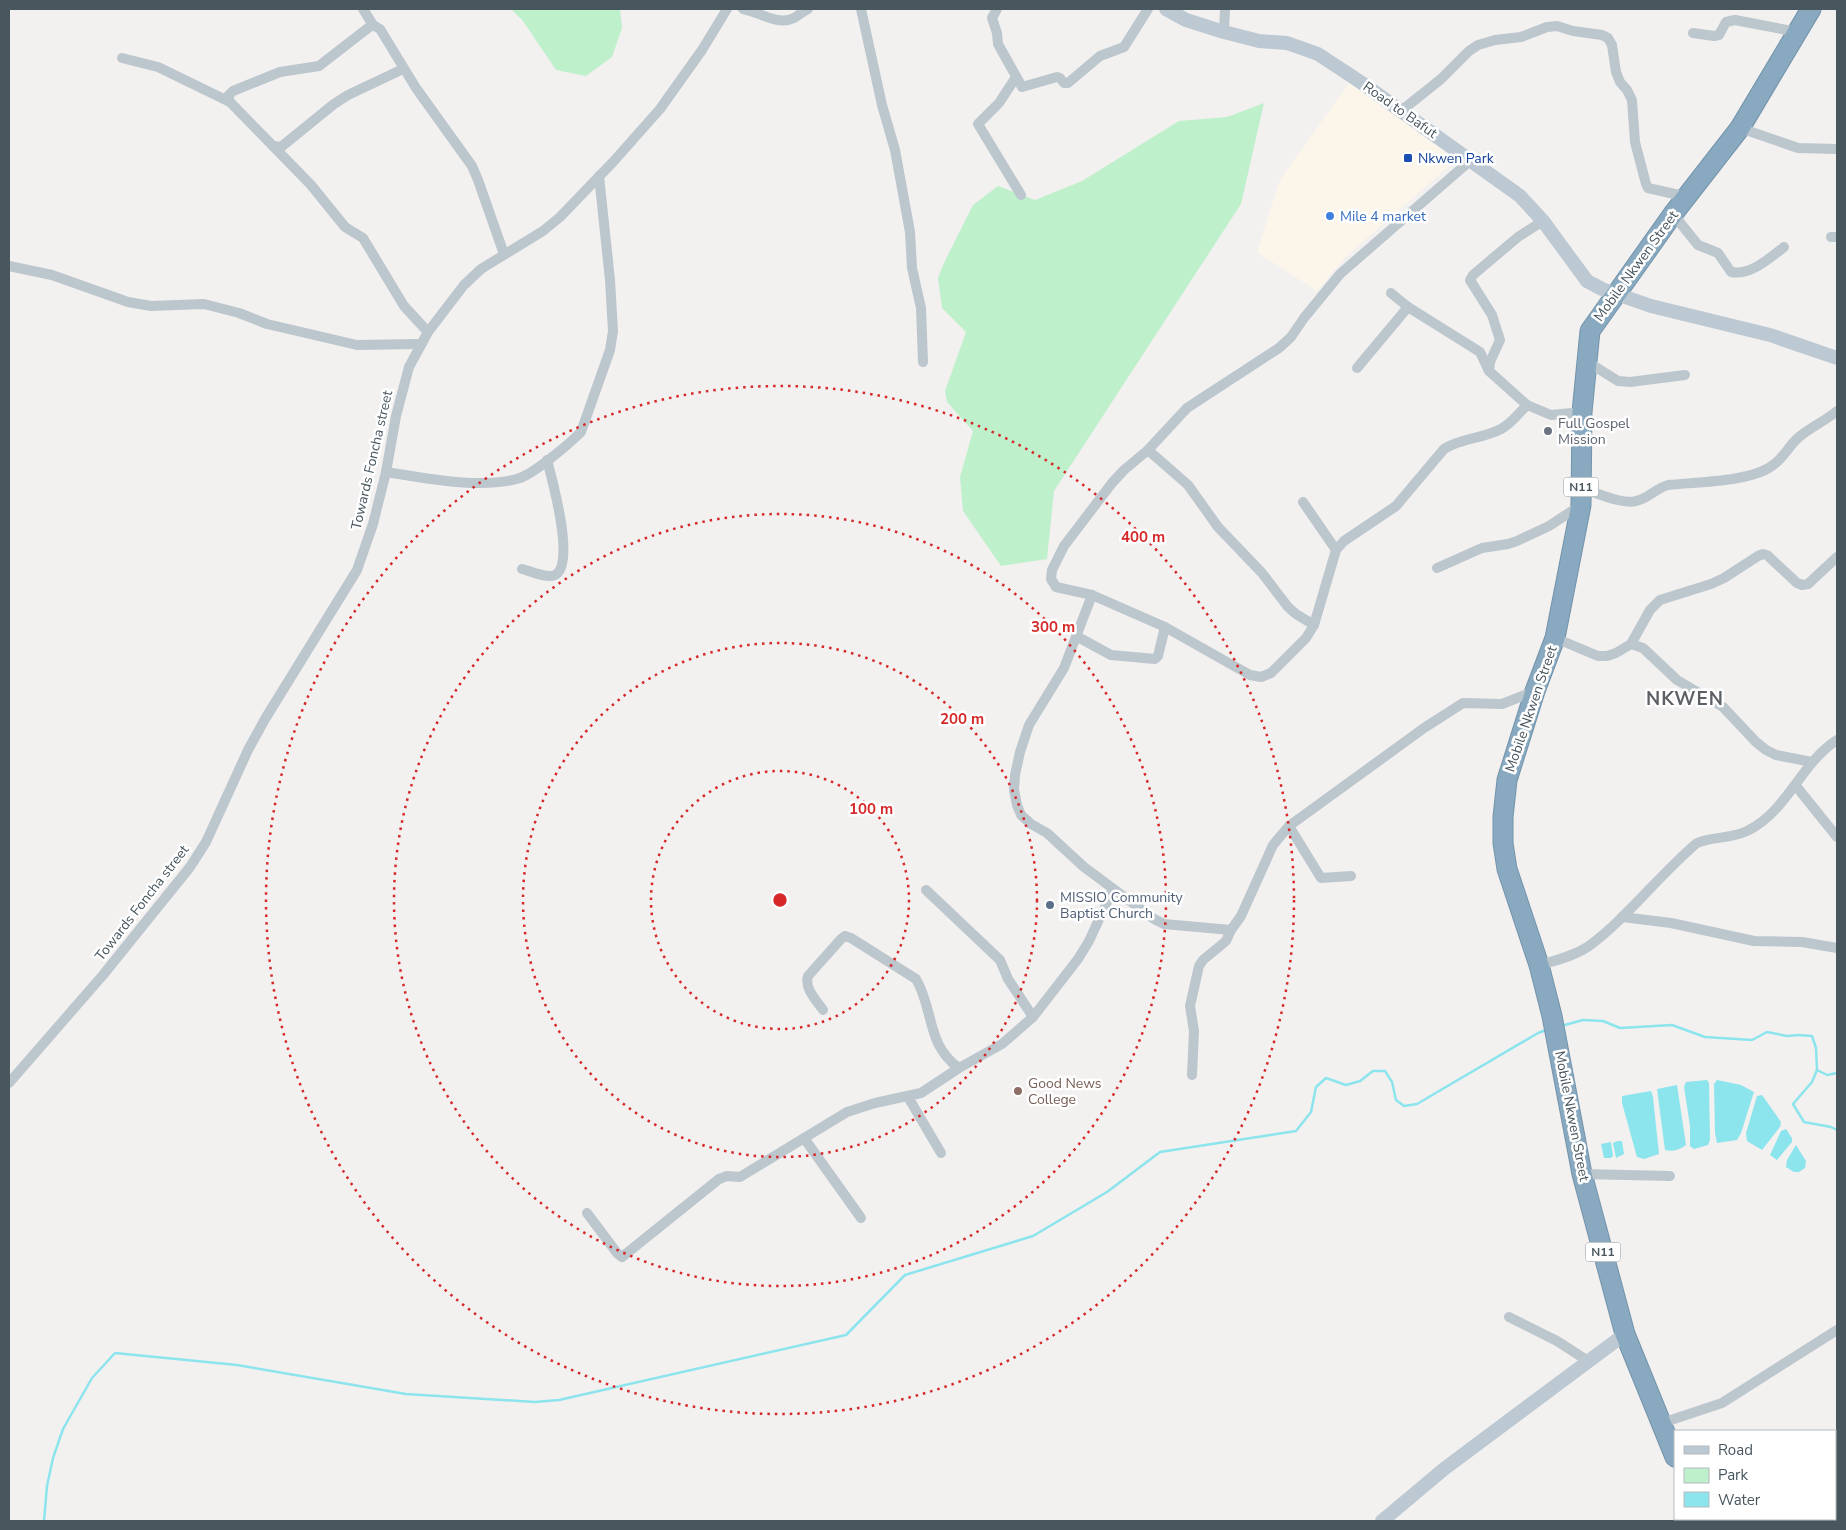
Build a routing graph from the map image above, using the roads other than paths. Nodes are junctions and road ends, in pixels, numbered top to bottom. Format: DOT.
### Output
graph roads {
  1 [pos="363,9"];
  2 [pos="727,9"];
  3 [pos="743,9"];
  4 [pos="808,9"];
  5 [pos="861,9"];
  6 [pos="997,9"];
  7 [pos="1148,9"];
  8 [pos="1166,9"];
  9 [pos="1225,9"];
  10 [pos="1811,9"];
  11 [pos="373,26"];
  12 [pos="1224,32"];
  13 [pos="1797,32"];
  14 [pos="1694,33"];
  15 [pos="122,58"];
  16 [pos="403,69"];
  17 [pos="1016,77"];
  18 [pos="230,102"];
  19 [pos="1401,111"];
  20 [pos="1740,128"];
  21 [pos="273,146"];
  22 [pos="1837,149"];
  23 [pos="1471,160"];
  24 [pos="599,176"];
  25 [pos="1020,195"];
  26 [pos="1688,197"];
  27 [pos="1673,214"];
  28 [pos="1543,221"];
  29 [pos="1784,247"];
  30 [pos="504,254"];
  31 [pos="9,266"];
  32 [pos="1391,293"];
  33 [pos="1617,294"];
  34 [pos="1408,307"];
  35 [pos="428,332"];
  36 [pos="420,344"];
  37 [pos="1837,358"];
  38 [pos="1586,361"];
  39 [pos="923,362"];
  40 [pos="1357,368"];
  41 [pos="1489,371"];
  42 [pos="1686,375"];
  43 [pos="1527,405"];
  44 [pos="1837,411"];
  45 [pos="1582,412"];
  46 [pos="1148,450"];
  47 [pos="547,460"];
  48 [pos="386,472"];
  49 [pos="1581,497"];
  50 [pos="1303,502"];
  51 [pos="1336,550"];
  52 [pos="1837,557"];
  53 [pos="1437,568"];
  54 [pos="522,569"];
  55 [pos="1092,595"];
  56 [pos="1314,625"];
  57 [pos="1165,627"];
  58 [pos="1076,636"];
  59 [pos="1555,638"];
  60 [pos="1630,644"];
  61 [pos="1535,691"];
  62 [pos="1837,740"];
  63 [pos="1812,762"];
  64 [pos="1796,786"];
  65 [pos="1290,826"];
  66 [pos="1837,837"];
  67 [pos="1351,876"];
  68 [pos="1113,889"];
  69 [pos="926,890"];
  70 [pos="1622,917"];
  71 [pos="1231,930"];
  72 [pos="1837,948"];
  73 [pos="1539,965"];
  74 [pos="823,1010"];
  75 [pos="1033,1017"];
  76 [pos="958,1068"];
  77 [pos="1192,1075"];
  78 [pos="9,1083"];
  79 [pos="908,1097"];
  80 [pos="804,1138"];
  81 [pos="940,1153"];
  82 [pos="1582,1174"];
  83 [pos="1670,1176"];
  84 [pos="586,1213"];
  85 [pos="861,1218"];
  86 [pos="1509,1317"];
  87 [pos="1837,1330"];
  88 [pos="1625,1334"];
  89 [pos="1588,1361"];
  90 [pos="1662,1423"];
  91 [pos="1674,1454"];
  92 [pos="1382,1521"];
  1 -- 11 [label="street"];
  2 -- 24 [label="street, Towards Foncha street"];
  3 -- 4 [label="street"];
  5 -- 39 [label="street"];
  6 -- 17 [label="street"];
  7 -- 17 [label="street"];
  8 -- 12 [label="street, Road to Bafut"];
  9 -- 12 [label="street"];
  10 -- 13 [label="highway, Mobile Nkwen Street / N11"];
  11 -- 16 [label="street"];
  11 -- 18 [label="street"];
  12 -- 19 [label="street, Road to Bafut"];
  13 -- 14 [label="street"];
  13 -- 20 [label="highway, Mobile Nkwen Street / N11"];
  15 -- 18 [label="street"];
  16 -- 21 [label="street"];
  16 -- 30 [label="street"];
  17 -- 25 [label="street"];
  18 -- 21 [label="street"];
  19 -- 23 [label="street, Road to Bafut"];
  19 -- 26 [label="street"];
  20 -- 22 [label="street"];
  20 -- 26 [label="highway, Mobile Nkwen Street / N11"];
  21 -- 35 [label="street"];
  23 -- 28 [label="street, Road to Bafut"];
  23 -- 46 [label="street"];
  24 -- 30 [label="street, Towards Foncha street"];
  24 -- 47 [label="street"];
  26 -- 27 [label="highway, Mobile Nkwen Street / N11"];
  27 -- 29 [label="street"];
  27 -- 33 [label="highway, Mobile Nkwen Street / N11"];
  28 -- 33 [label="street, Road to Bafut"];
  28 -- 41 [label="street"];
  30 -- 35 [label="street, Towards Foncha street"];
  31 -- 36 [label="street"];
  32 -- 34 [label="street"];
  33 -- 37 [label="street, Road to Bafut"];
  33 -- 38 [label="highway, Mobile Nkwen Street / N11"];
  34 -- 40 [label="street"];
  34 -- 41 [label="street"];
  35 -- 36 [label="street, Towards Foncha street"];
  36 -- 48 [label="street, Towards Foncha street"];
  38 -- 42 [label="street"];
  38 -- 45 [label="highway, Mobile Nkwen Street / N11"];
  41 -- 43 [label="street"];
  43 -- 45 [label="street"];
  43 -- 51 [label="street"];
  44 -- 49 [label="street"];
  45 -- 49 [label="highway, Mobile Nkwen Street / N11"];
  46 -- 55 [label="street"];
  46 -- 56 [label="street"];
  47 -- 48 [label="street"];
  47 -- 54 [label="street"];
  48 -- 78 [label="street, Towards Foncha street"];
  49 -- 53 [label="street"];
  49 -- 59 [label="highway, Mobile Nkwen Street / N11"];
  50 -- 51 [label="street"];
  51 -- 56 [label="street"];
  52 -- 60 [label="street"];
  55 -- 57 [label="street"];
  55 -- 58 [label="street"];
  56 -- 57 [label="street"];
  57 -- 58 [label="street"];
  58 -- 68 [label="street"];
  59 -- 60 [label="street"];
  59 -- 61 [label="highway, Mobile Nkwen Street / N11"];
  60 -- 63 [label="street"];
  61 -- 65 [label="street"];
  61 -- 73 [label="highway, Mobile Nkwen Street / N11"];
  62 -- 63 [label="street"];
  63 -- 64 [label="street"];
  64 -- 66 [label="street"];
  64 -- 70 [label="street"];
  65 -- 67 [label="street"];
  65 -- 71 [label="street"];
  68 -- 71 [label="street"];
  68 -- 75 [label="street"];
  69 -- 75 [label="street"];
  70 -- 72 [label="street"];
  70 -- 73 [label="street"];
  71 -- 77 [label="street"];
  73 -- 82 [label="highway, Mobile Nkwen Street / N11"];
  74 -- 76 [label="street"];
  75 -- 76 [label="street"];
  76 -- 79 [label="street"];
  79 -- 80 [label="street"];
  79 -- 81 [label="street"];
  80 -- 84 [label="street"];
  80 -- 85 [label="street"];
  82 -- 83 [label="street"];
  82 -- 88 [label="highway, Mobile Nkwen Street / N11"];
  86 -- 89 [label="street"];
  87 -- 90 [label="street"];
  88 -- 89 [label="street"];
  88 -- 90 [label="highway, Mobile Nkwen Street / N11"];
  89 -- 92 [label="street"];
  90 -- 91 [label="highway, Mobile Nkwen Street / N11"];
}
